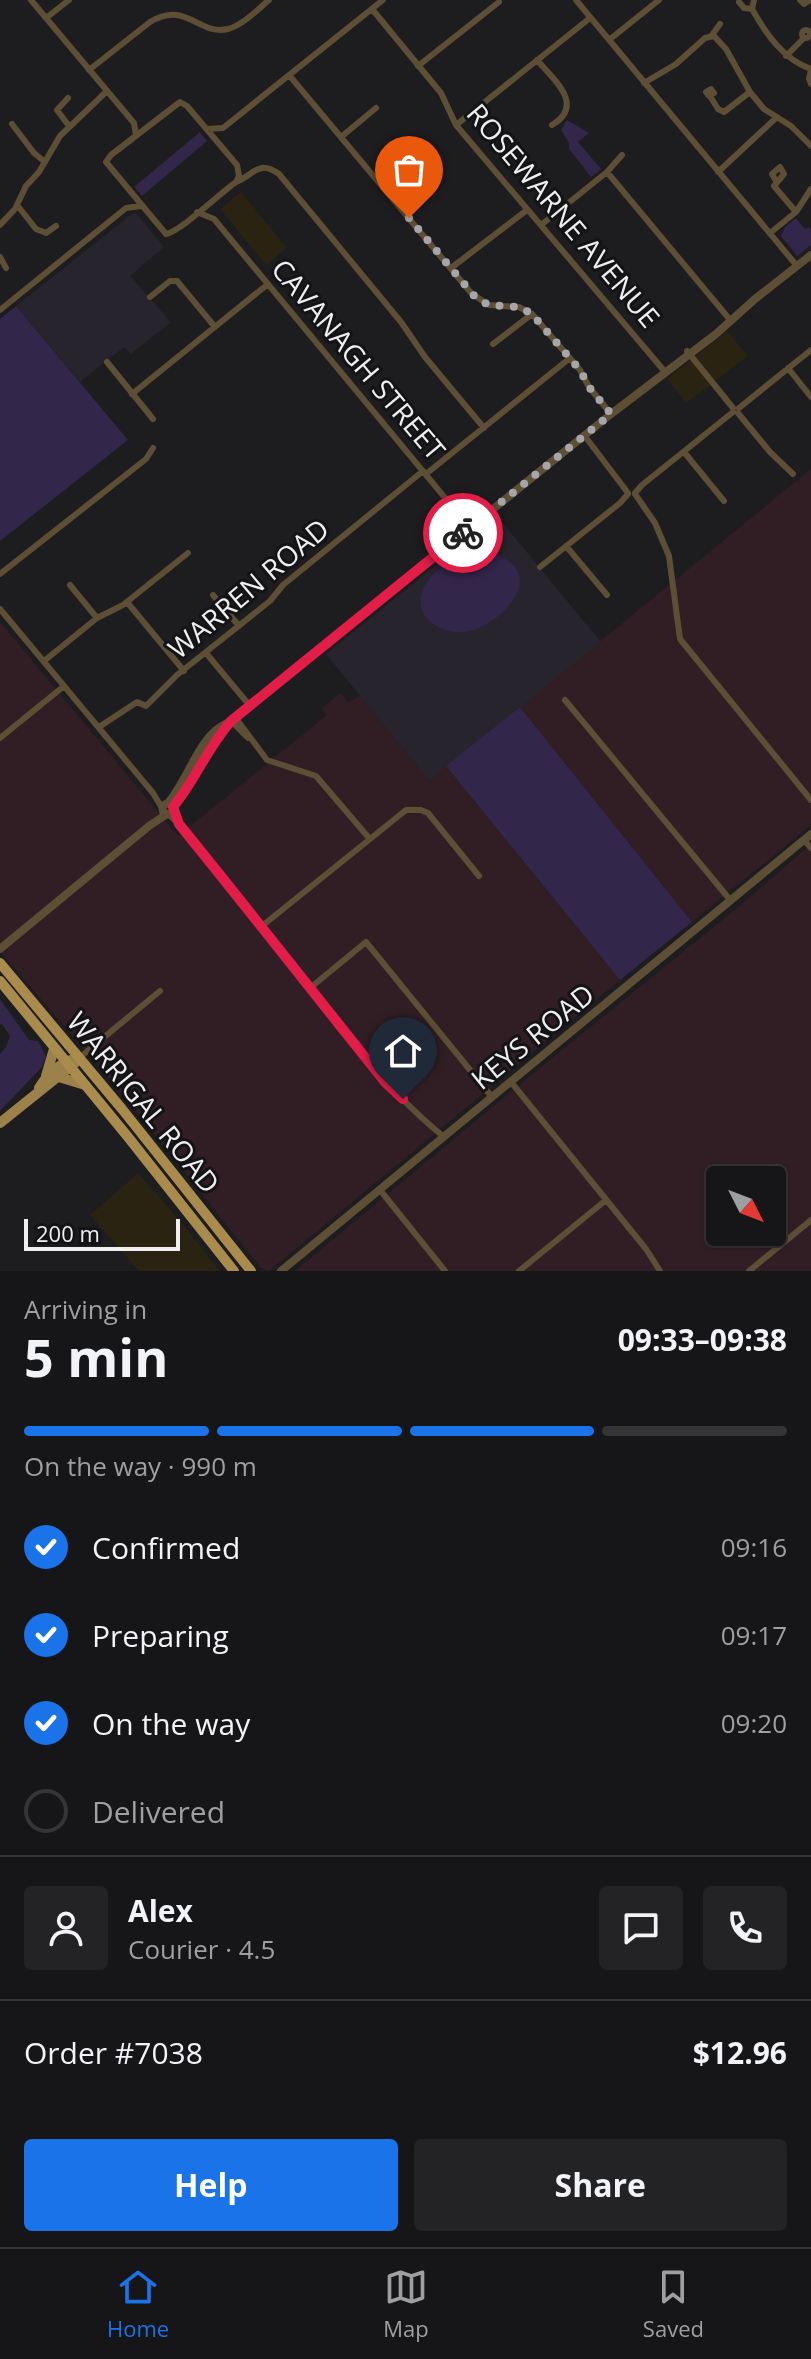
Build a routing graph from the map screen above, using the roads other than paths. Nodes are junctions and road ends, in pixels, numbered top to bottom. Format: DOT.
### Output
graph roads {
  1 [pos="31,0"];
  2 [pos="69,0"];
  3 [pos="269,0"];
  4 [pos="383,0"];
  5 [pos="576,0"];
  6 [pos="659,0"];
  7 [pos="754,0"];
  8 [pos="800,0"];
  9 [pos="810,0"];
  10 [pos="499,2"];
  11 [pos="739,2"];
  12 [pos="258,3"];
  13 [pos="372,9"];
  14 [pos="752,9"];
  15 [pos="46,18"];
  16 [pos="590,18"];
  17 [pos="720,24"];
  18 [pos="712,35"];
  19 [pos="804,38"];
  20 [pos="609,40"];
  21 [pos="786,56"];
  22 [pos="537,60"];
  23 [pos="418,66"];
  24 [pos="811,69"];
  25 [pos="89,70"];
  26 [pos="289,75"];
  27 [pos="811,84"];
  28 [pos="646,85"];
  29 [pos="107,91"];
  30 [pos="750,92"];
  31 [pos="710,96"];
  32 [pos="68,98"];
  33 [pos="376,108"];
  34 [pos="777,117"];
  35 [pos="134,123"];
  36 [pos="12,124"];
  37 [pos="456,125"];
  38 [pos="552,125"];
  39 [pos="69,126"];
  40 [pos="147,127"];
  41 [pos="223,128"];
  42 [pos="206,129"];
  43 [pos="136,136"];
  44 [pos="341,137"];
  45 [pos="218,144"];
  46 [pos="811,146"];
  47 [pos="622,155"];
  48 [pos="45,162"];
  49 [pos="237,165"];
  50 [pos="254,171"];
  51 [pos="607,172"];
  52 [pos="718,172"];
  53 [pos="430,173"];
  54 [pos="776,181"];
  55 [pos="236,182"];
  56 [pos="811,189"];
  57 [pos="130,193"];
  58 [pos="395,201"];
  59 [pos="210,202"];
  60 [pos="17,205"];
  61 [pos="141,206"];
  62 [pos="126,208"];
  63 [pos="527,210"];
  64 [pos="197,212"];
  65 [pos="796,212"];
  66 [pos="214,219"];
  67 [pos="0,225"];
  68 [pos="541,225"];
  69 [pos="56,226"];
  70 [pos="771,236"];
  71 [pos="811,255"];
  72 [pos="0,257"];
  73 [pos="797,266"];
  74 [pos="6,268"];
  75 [pos="451,268"];
  76 [pos="268,284"];
  77 [pos="150,297"];
  78 [pos="0,310"];
  79 [pos="532,314"];
  80 [pos="729,319"];
  81 [pos="215,327"];
  82 [pos="493,344"];
  83 [pos="811,350"];
  84 [pos="689,353"];
  85 [pos="570,358"];
  86 [pos="107,362"];
  87 [pos="788,368"];
  88 [pos="665,371"];
  89 [pos="132,394"];
  90 [pos="811,397"];
  91 [pos="736,410"];
  92 [pos="611,414"];
  93 [pos="153,419"];
  94 [pos="484,428"];
  95 [pos="584,435"];
  96 [pos="153,448"];
  97 [pos="684,452"];
  98 [pos="425,473"];
  99 [pos="793,474"];
  100 [pos="632,493"];
  101 [pos="724,501"];
  102 [pos="470,528"];
  103 [pos="566,546"];
  104 [pos="188,553"];
  105 [pos="540,567"];
  106 [pos="0,574"];
  107 [pos="70,585"];
  108 [pos="213,595"];
  109 [pos="607,595"];
  110 [pos="127,602"];
  111 [pos="0,609"];
  112 [pos="97,618"];
  113 [pos="239,626"];
  114 [pos="206,653"];
  115 [pos="44,661"];
  116 [pos="184,671"];
  117 [pos="64,686"];
  118 [pos="565,700"];
  119 [pos="250,706"];
  120 [pos="233,719"];
  121 [pos="99,727"];
  122 [pos="0,738"];
  123 [pos="811,800"];
  124 [pos="167,809"];
  125 [pos="808,837"];
  126 [pos="369,838"];
  127 [pos="811,848"];
  128 [pos="479,876"];
  129 [pos="731,901"];
  130 [pos="262,926"];
  131 [pos="0,949"];
  132 [pos="0,963"];
  133 [pos="0,981"];
  134 [pos="310,988"];
  135 [pos="160,991"];
  136 [pos="54,1049"];
  137 [pos="79,1058"];
  138 [pos="68,1065"];
  139 [pos="59,1077"];
  140 [pos="46,1078"];
  141 [pos="511,1082"];
  142 [pos="85,1085"];
  143 [pos="38,1090"];
  144 [pos="492,1097"];
  145 [pos="0,1123"];
  146 [pos="444,1137"];
  147 [pos="380,1190"];
  148 [pos="606,1200"];
  149 [pos="811,1220"];
  150 [pos="530,1262"];
  151 [pos="234,1271"];
  152 [pos="251,1271"];
  153 [pos="281,1271"];
  154 [pos="445,1271"];
  155 [pos="519,1271"];
  156 [pos="537,1271"];
  157 [pos="660,1271"];
  158 [pos="749,1271"];
  1 -- 15 [label="street"];
  2 -- 15 [label="street"];
  3 -- 12 [label="street"];
  4 -- 13 [label="street"];
  5 -- 16 [label="street"];
  6 -- 20 [label="street"];
  7 -- 14 [label="street"];
  8 -- 9 [label="street"];
  10 -- 23 [label="street"];
  11 -- 14 [label="street"];
  12 -- 25 [label="street"];
  13 -- 23 [label="street, ROSEWARNE AVENUE"];
  13 -- 26 [label="street"];
  14 -- 21 [label="street"];
  15 -- 25 [label="street"];
  16 -- 20 [label="street"];
  16 -- 22 [label="street"];
  17 -- 18 [label="street"];
  18 -- 28 [label="street"];
  18 -- 30 [label="street"];
  19 -- 21 [label="street"];
  20 -- 28 [label="street"];
  21 -- 24 [label="street"];
  22 -- 37 [label="street"];
  22 -- 38 [label="street"];
  23 -- 37 [label="street, ROSEWARNE AVENUE"];
  24 -- 27 [label="street"];
  25 -- 29 [label="street"];
  26 -- 41 [label="street"];
  26 -- 44 [label="street"];
  28 -- 52 [label="street"];
  29 -- 35 [label="street"];
  29 -- 39 [label="street"];
  30 -- 31 [label="street"];
  30 -- 34 [label="street"];
  32 -- 39 [label="street"];
  33 -- 44 [label="street"];
  34 -- 46 [label="street"];
  34 -- 52 [label="street"];
  35 -- 40 [label="street"];
  35 -- 43 [label="street"];
  36 -- 48 [label="street"];
  37 -- 63 [label="street, ROSEWARNE AVENUE"];
  39 -- 48 [label="street"];
  40 -- 42 [label="street"];
  40 -- 43 [label="street"];
  41 -- 42 [label="street"];
  41 -- 45 [label="street"];
  42 -- 45 [label="street"];
  43 -- 57 [label="street"];
  44 -- 58 [label="street"];
  45 -- 49 [label="street"];
  47 -- 51 [label="street"];
  48 -- 60 [label="street"];
  49 -- 50 [label="street"];
  49 -- 55 [label="street"];
  50 -- 55 [label="street"];
  50 -- 94 [label="street"];
  51 -- 68 [label="street"];
  51 -- 80 [label="street"];
  52 -- 70 [label="street"];
  53 -- 58 [label="street"];
  54 -- 65 [label="street"];
  55 -- 59 [label="street"];
  56 -- 65 [label="street"];
  57 -- 61 [label="street"];
  57 -- 62 [label="street"];
  58 -- 75 [label="street"];
  59 -- 64 [label="street"];
  59 -- 66 [label="street, CAVANAGH STREET"];
  60 -- 67 [label="street"];
  60 -- 69 [label="street"];
  61 -- 62 [label="street"];
  61 -- 64 [label="street"];
  62 -- 78 [label="street"];
  63 -- 68 [label="street, ROSEWARNE AVENUE"];
  63 -- 75 [label="street"];
  64 -- 66 [label="street, CAVANAGH STREET"];
  65 -- 70 [label="street"];
  66 -- 76 [label="street, CAVANAGH STREET"];
  68 -- 88 [label="street, ROSEWARNE AVENUE"];
  70 -- 73 [label="street"];
  71 -- 73 [label="street"];
  72 -- 74 [label="street"];
  73 -- 80 [label="street"];
  75 -- 79 [label="street"];
  76 -- 81 [label="street"];
  76 -- 98 [label="street, CAVANAGH STREET"];
  77 -- 81 [label="street"];
  79 -- 82 [label="street"];
  79 -- 85 [label="street"];
  80 -- 84 [label="street"];
  81 -- 89 [label="street"];
  83 -- 87 [label="street"];
  84 -- 88 [label="street"];
  84 -- 91 [label="street"];
  85 -- 92 [label="street"];
  85 -- 94 [label="street, WARREN ROAD"];
  86 -- 89 [label="street"];
  87 -- 90 [label="street"];
  87 -- 91 [label="street"];
  88 -- 92 [label="street"];
  89 -- 93 [label="street"];
  91 -- 97 [label="street"];
  91 -- 99 [label="street"];
  92 -- 95 [label="street"];
  94 -- 98 [label="street, WARREN ROAD"];
  95 -- 100 [label="street"];
  95 -- 102 [label="street"];
  96 -- 106 [label="street"];
  97 -- 100 [label="street"];
  97 -- 101 [label="street"];
  98 -- 102 [label="street, CAVANAGH STREET"];
  98 -- 113 [label="street, WARREN ROAD"];
  100 -- 103 [label="street"];
  100 -- 123 [label="street"];
  102 -- 119 [label="street"];
  103 -- 105 [label="street"];
  103 -- 109 [label="street"];
  104 -- 110 [label="street"];
  107 -- 112 [label="street"];
  108 -- 113 [label="street"];
  110 -- 112 [label="street"];
  110 -- 116 [label="street"];
  111 -- 115 [label="street"];
  112 -- 115 [label="street"];
  113 -- 114 [label="street, WARREN ROAD"];
  114 -- 116 [label="street, WARREN ROAD"];
  114 -- 119 [label="street"];
  115 -- 117 [label="street"];
  116 -- 121 [label="street, WARREN ROAD"];
  117 -- 121 [label="street"];
  117 -- 122 [label="street"];
  118 -- 129 [label="street"];
  119 -- 120 [label="street"];
  120 -- 124 [label="street"];
  120 -- 126 [label="street"];
  121 -- 124 [label="street"];
  124 -- 130 [label="street"];
  124 -- 131 [label="street"];
  125 -- 127 [label="street"];
  125 -- 129 [label="street, KEYS ROAD"];
  126 -- 128 [label="street"];
  126 -- 130 [label="street"];
  129 -- 141 [label="street, KEYS ROAD"];
  130 -- 134 [label="street"];
  132 -- 137 [label="highway, WARRIGAL ROAD"];
  133 -- 136 [label="highway, WARRIGAL ROAD"];
  134 -- 144 [label="street"];
  134 -- 146 [label="street"];
  135 -- 137 [label="street"];
  136 -- 138 [label="highway, WARRIGAL ROAD"];
  136 -- 140 [label="main road"];
  137 -- 138 [label="main road"];
  137 -- 152 [label="highway, WARRIGAL ROAD"];
  138 -- 139 [label="main road"];
  138 -- 140 [label="main road"];
  138 -- 142 [label="highway, WARRIGAL ROAD"];
  139 -- 142 [label="main road"];
  139 -- 143 [label="main road"];
  140 -- 143 [label="main road"];
  141 -- 144 [label="street, KEYS ROAD"];
  141 -- 148 [label="street"];
  142 -- 151 [label="highway, WARRIGAL ROAD"];
  143 -- 145 [label="main road"];
  144 -- 146 [label="street, KEYS ROAD"];
  146 -- 147 [label="street, KEYS ROAD"];
  147 -- 153 [label="street, KEYS ROAD"];
  147 -- 154 [label="street"];
  148 -- 150 [label="street"];
  148 -- 157 [label="street"];
  149 -- 158 [label="street"];
  150 -- 155 [label="street"];
  150 -- 156 [label="street"];
}
